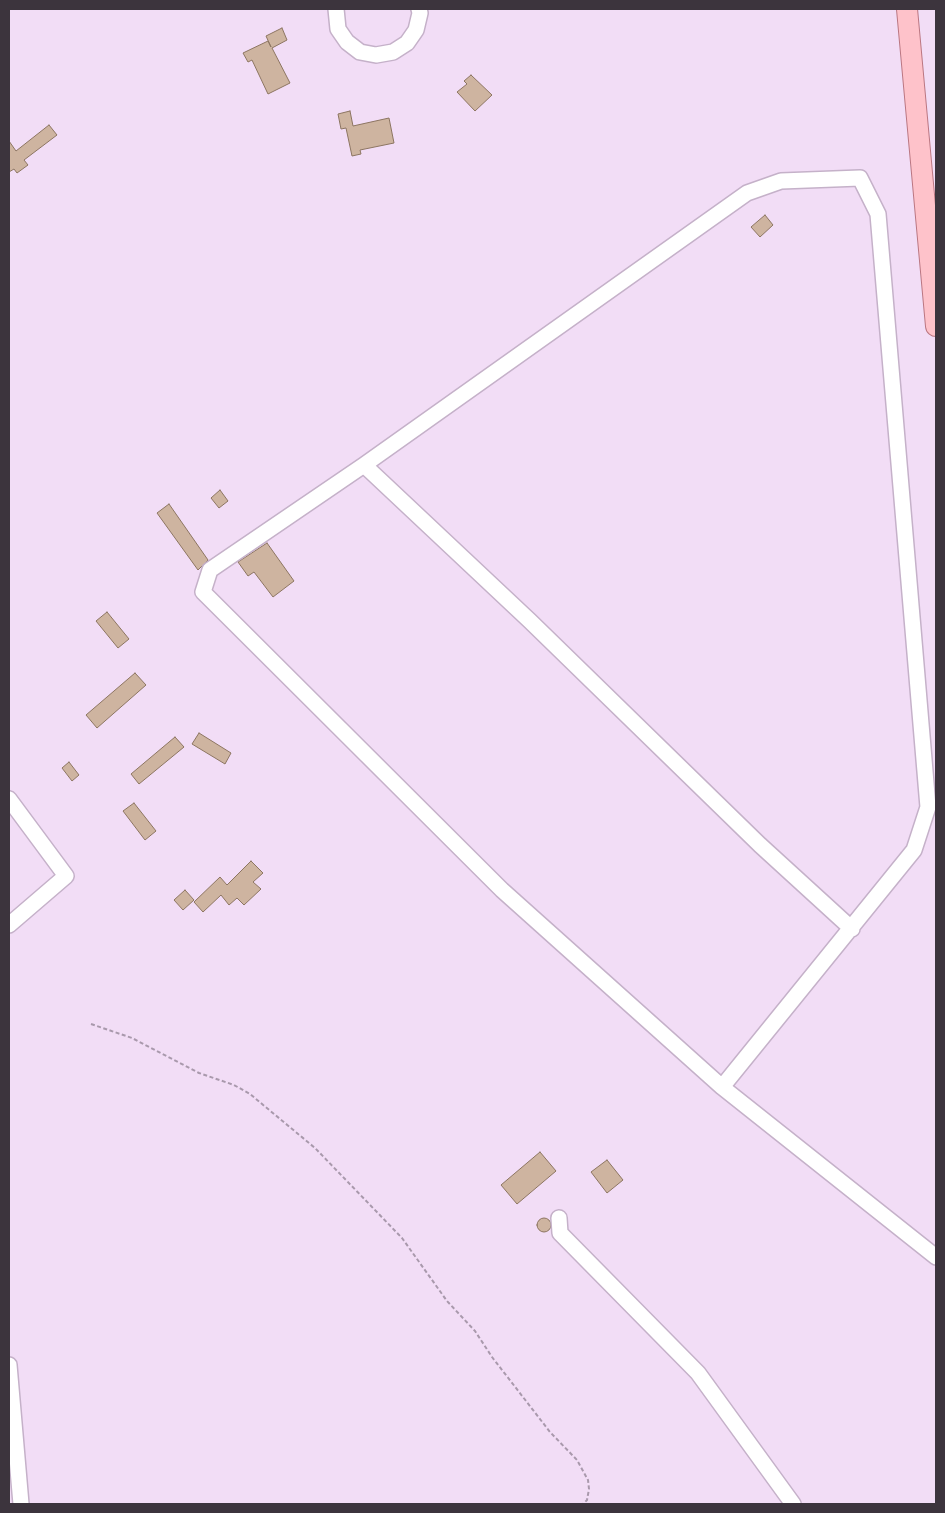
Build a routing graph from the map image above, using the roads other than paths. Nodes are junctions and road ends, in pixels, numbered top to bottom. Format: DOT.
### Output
graph roads {
  1 [pos="336,9"];
  2 [pos="419,9"];
  3 [pos="908,9"];
  4 [pos="936,326"];
  5 [pos="364,465"];
  6 [pos="9,799"];
  7 [pos="9,925"];
  8 [pos="852,929"];
  9 [pos="722,1087"];
  10 [pos="559,1218"];
  11 [pos="936,1257"];
  12 [pos="9,1365"];
  13 [pos="11,1406"];
  14 [pos="21,1504"];
  15 [pos="793,1504"];
  1 -- 2 [label="street"];
  3 -- 4 [label="main road"];
  5 -- 8 [label="street"];
  5 -- 8 [label="street"];
  5 -- 9 [label="street"];
  6 -- 7 [label="street"];
  8 -- 9 [label="street"];
  9 -- 11 [label="street"];
  10 -- 15 [label="street"];
  12 -- 13 [label="street"];
  13 -- 14 [label="street"];
}
